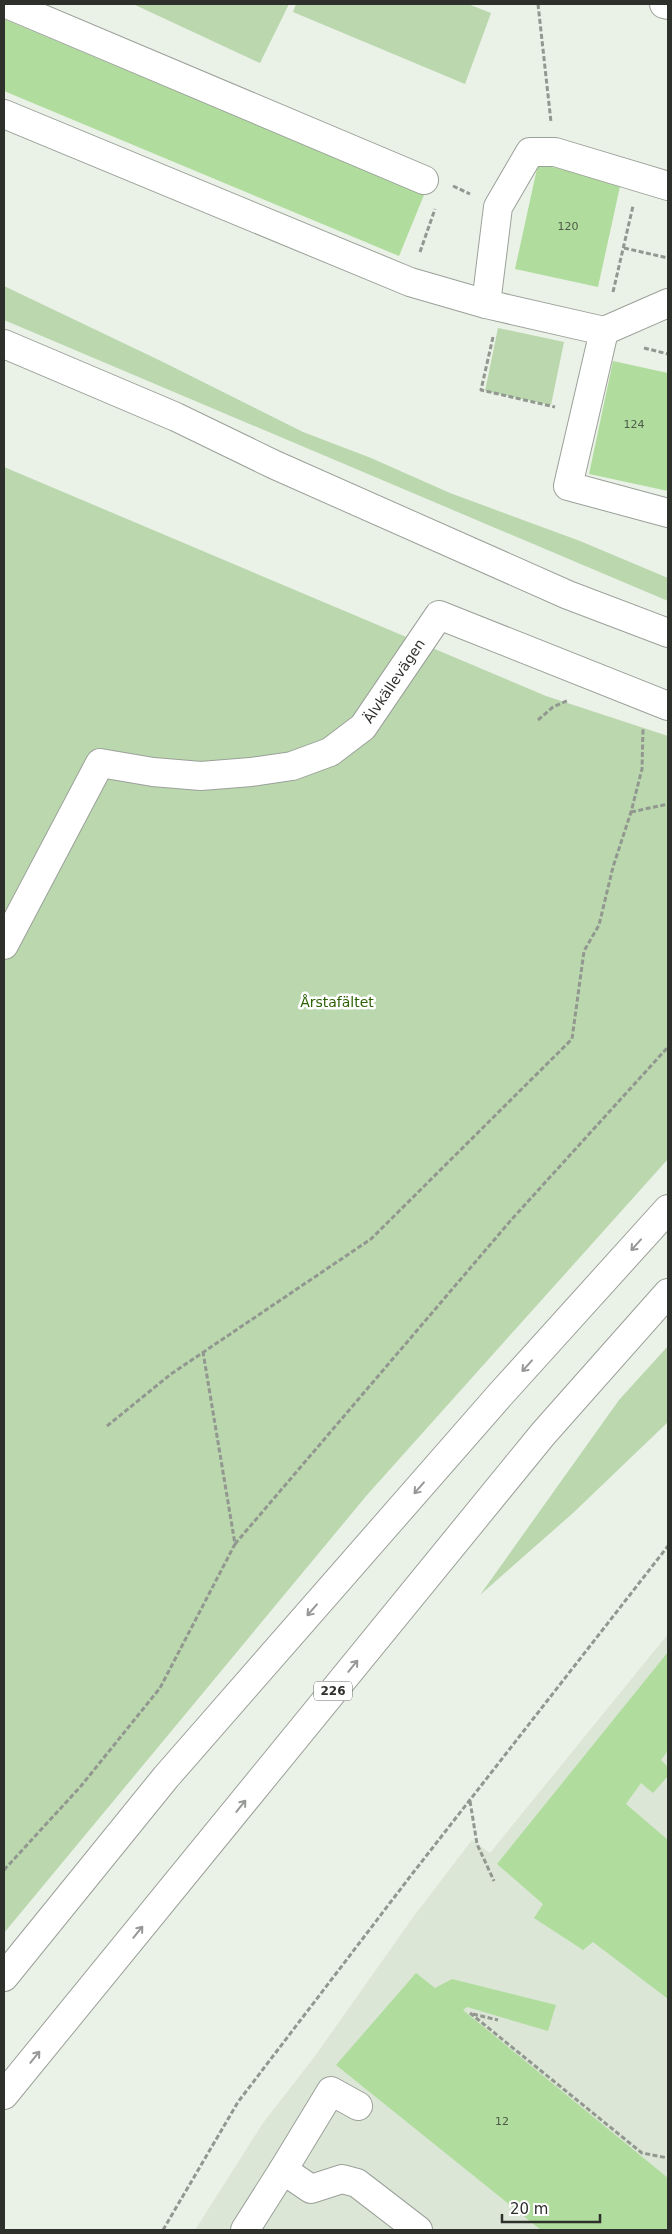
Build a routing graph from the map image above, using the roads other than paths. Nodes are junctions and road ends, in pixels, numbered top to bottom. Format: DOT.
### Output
graph roads {
  1 [pos="7,4"];
  2 [pos="664,4"];
  3 [pos="668,5"];
  4 [pos="4,114"];
  5 [pos="434,181"];
  6 [pos="668,186"];
  7 [pos="668,303"];
  8 [pos="492,305"];
  9 [pos="604,331"];
  10 [pos="4,344"];
  11 [pos="668,513"];
  12 [pos="668,633"];
  13 [pos="668,706"];
  14 [pos="4,945"];
  15 [pos="668,1209"];
  16 [pos="668,1293"];
  17 [pos="4,1977"];
  18 [pos="4,2095"];
  19 [pos="358,2106"];
  20 [pos="284,2170"];
  21 [pos="245,2230"];
  22 [pos="418,2230"];
  1 -- 5 [label="main road"];
  2 -- 3 [label="main road"];
  4 -- 8 [label="main road"];
  6 -- 8 [label="main road"];
  7 -- 9 [label="main road"];
  8 -- 9 [label="main road"];
  9 -- 11 [label="main road"];
  10 -- 12 [label="main road"];
  13 -- 14 [label="main road, Älvkällevägen"];
  15 -- 17 [label="main road, one-way"];
  18 -- 16 [label="main road, 226, one-way"];
  19 -- 20 [label="main road"];
  20 -- 21 [label="main road"];
  20 -- 22 [label="main road"];
}
